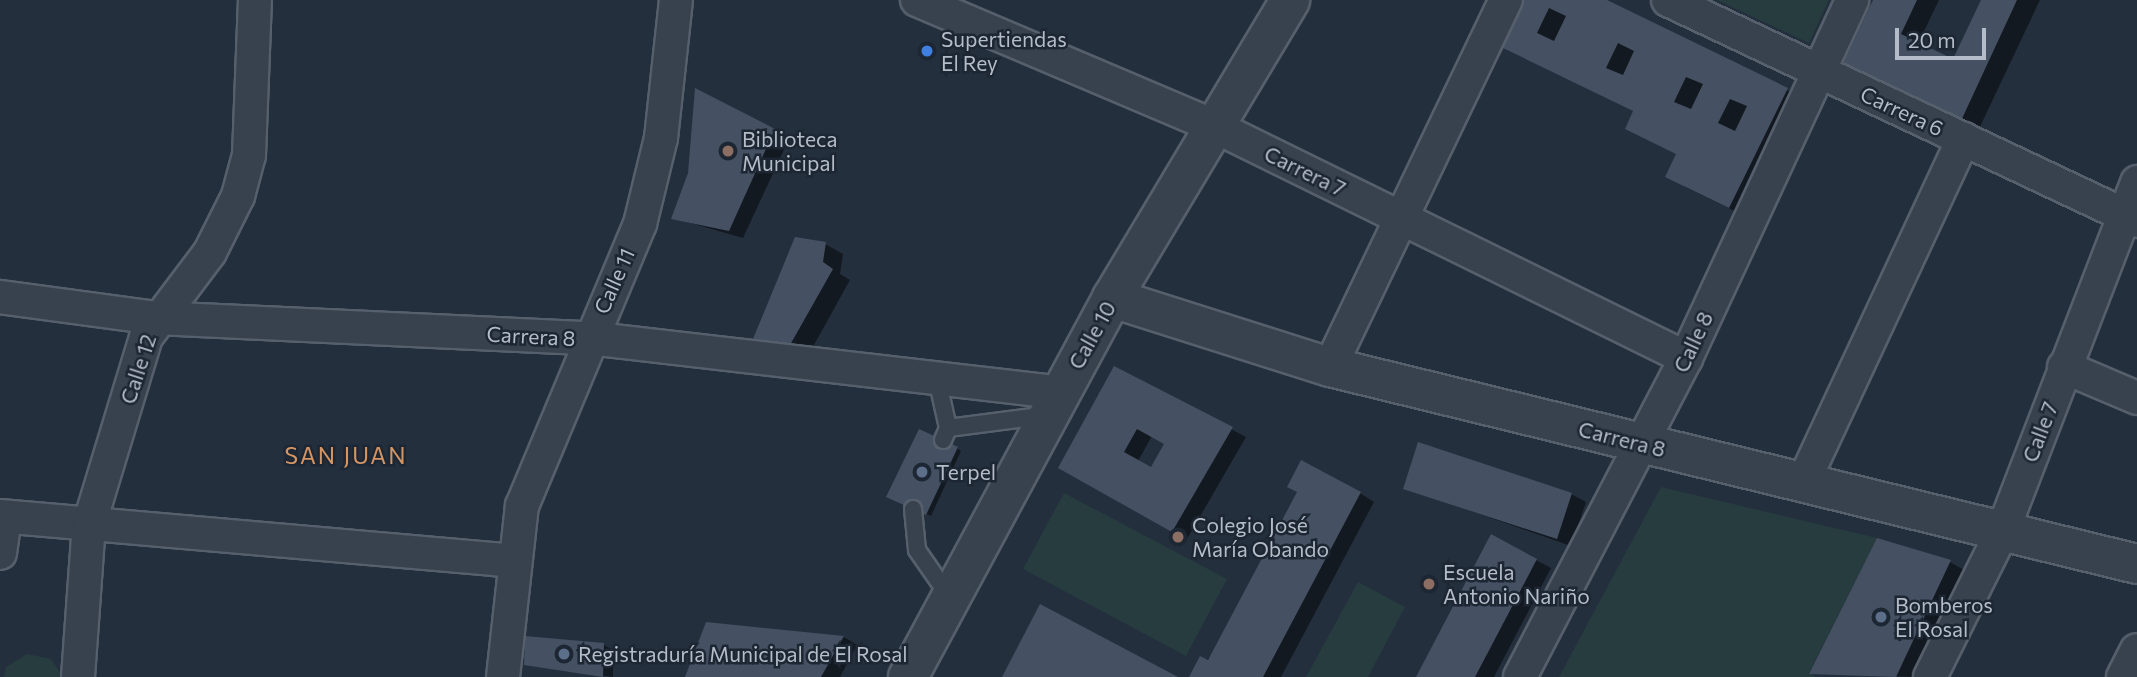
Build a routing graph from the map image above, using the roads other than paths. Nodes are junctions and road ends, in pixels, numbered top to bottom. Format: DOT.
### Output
graph roads {
  1 [pos="255,0"];
  2 [pos="676,0"];
  3 [pos="917,0"];
  4 [pos="1290,0"];
  5 [pos="1506,0"];
  6 [pos="1668,0"];
  7 [pos="1852,0"];
  8 [pos="1818,72"];
  9 [pos="1216,127"];
  10 [pos="1963,139"];
  11 [pos="2137,182"];
  12 [pos="1399,217"];
  13 [pos="2130,218"];
  14 [pos="0,297"];
  15 [pos="1112,298"];
  16 [pos="156,318"];
  17 [pos="588,338"];
  18 [pos="1686,358"];
  19 [pos="1330,367"];
  20 [pos="2064,367"];
  21 [pos="937,379"];
  22 [pos="2137,398"];
  23 [pos="1054,404"];
  24 [pos="1643,444"];
  25 [pos="1801,485"];
  26 [pos="912,509"];
  27 [pos="2,516"];
  28 [pos="89,525"];
  29 [pos="2003,530"];
  30 [pos="0,553"];
  31 [pos="515,561"];
  32 [pos="2137,564"];
  33 [pos="950,598"];
  34 [pos="2137,650"];
  35 [pos="78,677"];
  36 [pos="503,677"];
  37 [pos="908,677"];
  38 [pos="1520,677"];
  39 [pos="1930,677"];
  40 [pos="2123,677"];
  1 -- 16 [label="street, Calle 12"];
  2 -- 17 [label="street, Calle 11"];
  3 -- 9 [label="street, Carrera 7"];
  4 -- 9 [label="street, Calle 10"];
  5 -- 12 [label="street"];
  6 -- 8 [label="street, Carrera 6"];
  7 -- 8 [label="street, Calle 8"];
  8 -- 10 [label="street, Carrera 6"];
  8 -- 18 [label="street, Calle 8"];
  9 -- 12 [label="street, Carrera 7"];
  9 -- 15 [label="street, Calle 10"];
  10 -- 13 [label="street, Carrera 6"];
  10 -- 25 [label="street"];
  11 -- 13 [label="street, Calle 7"];
  12 -- 18 [label="street, Carrera 7"];
  12 -- 19 [label="street"];
  13 -- 20 [label="street, Calle 7"];
  14 -- 16 [label="street, Carrera 8"];
  15 -- 19 [label="street, Carrera 8"];
  15 -- 23 [label="street, Calle 10"];
  16 -- 17 [label="street, Carrera 8"];
  16 -- 28 [label="street, Calle 12"];
  17 -- 21 [label="street, Carrera 8"];
  17 -- 31 [label="street, Calle 11"];
  18 -- 24 [label="street, Calle 8"];
  19 -- 24 [label="street, Carrera 8"];
  20 -- 22 [label="street"];
  20 -- 29 [label="street, Calle 7"];
  21 -- 23 [label="street, Carrera 8"];
  21 -- 23 [label="lane"];
  23 -- 33 [label="street, Calle 10"];
  24 -- 25 [label="street, Carrera 8"];
  24 -- 38 [label="street, Calle 8"];
  25 -- 29 [label="street, Carrera 8"];
  26 -- 33 [label="lane"];
  27 -- 28 [label="street"];
  27 -- 30 [label="street"];
  28 -- 31 [label="street"];
  28 -- 35 [label="street, Calle 12"];
  29 -- 32 [label="street, Carrera 8"];
  29 -- 39 [label="street, Calle 7"];
  31 -- 36 [label="street, Calle 11"];
  33 -- 37 [label="street, Calle 10"];
  34 -- 40 [label="street"];
}
